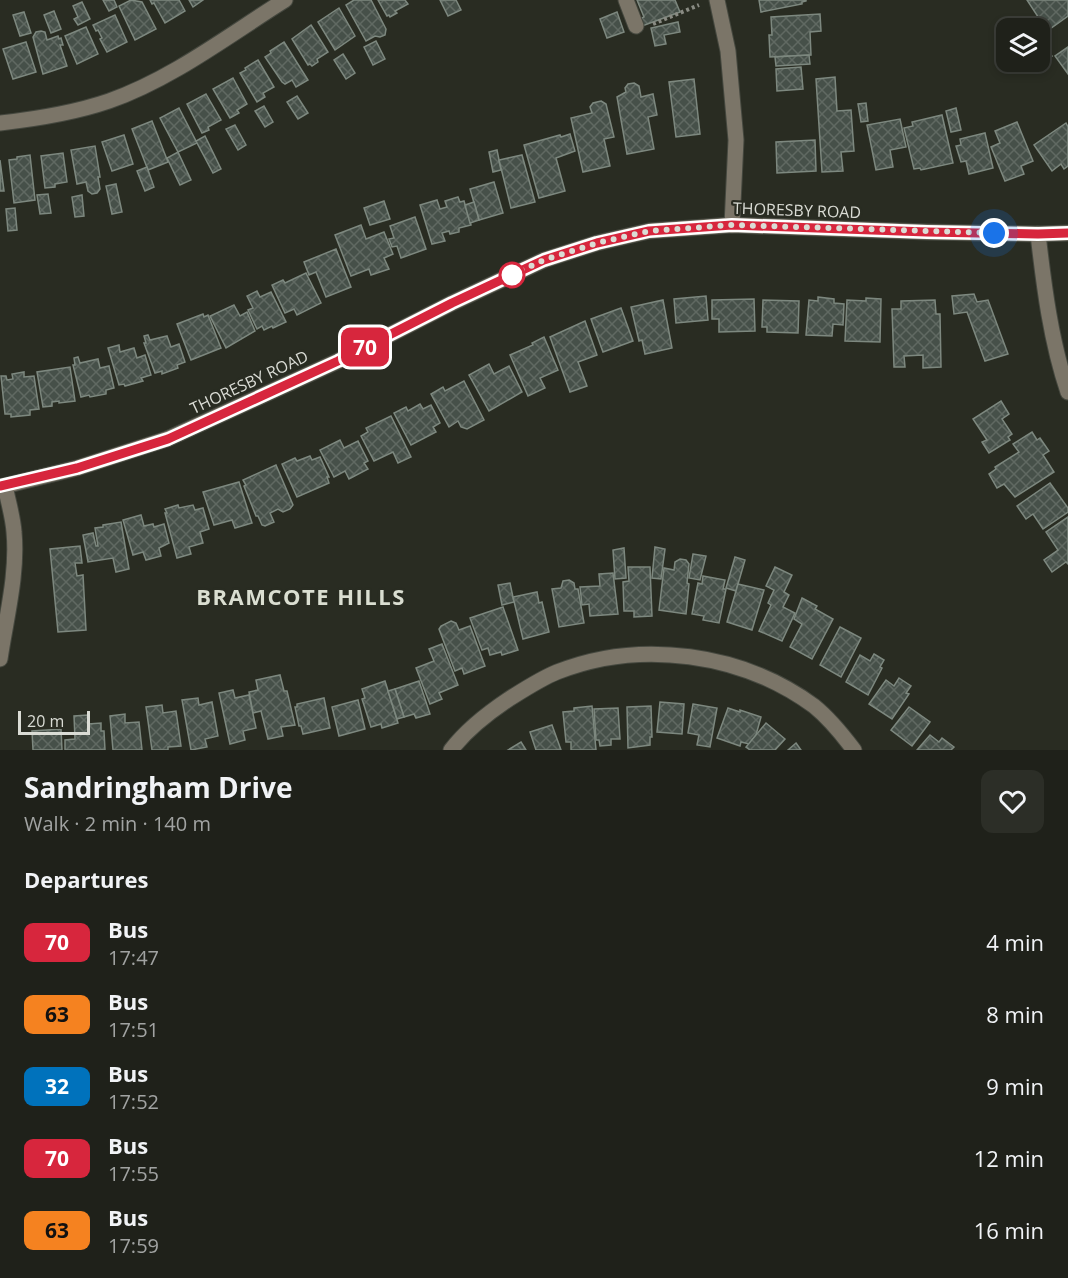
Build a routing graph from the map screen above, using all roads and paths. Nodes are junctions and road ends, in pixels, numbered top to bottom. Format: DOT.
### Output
graph roads {
  1 [pos="285,0"];
  2 [pos="626,0"];
  3 [pos="717,0"];
  4 [pos="697,6"];
  5 [pos="636,26"];
  6 [pos="0,123"];
  7 [pos="732,225"];
  8 [pos="1068,233"];
  9 [pos="1038,234"];
  10 [pos="1068,392"];
  11 [pos="2,486"];
  12 [pos="0,659"];
  13 [pos="451,750"];
  14 [pos="854,750"];
  1 -- 6 [label="street"];
  2 -- 5 [label="street"];
  3 -- 7 [label="street"];
  4 -- 5 [label="path"];
  7 -- 9 [label="street, THORESBY ROAD"];
  7 -- 11 [label="street, THORESBY ROAD"];
  8 -- 9 [label="street, THORESBY ROAD"];
  9 -- 10 [label="street"];
  11 -- 12 [label="street"];
  13 -- 14 [label="street"];
}
